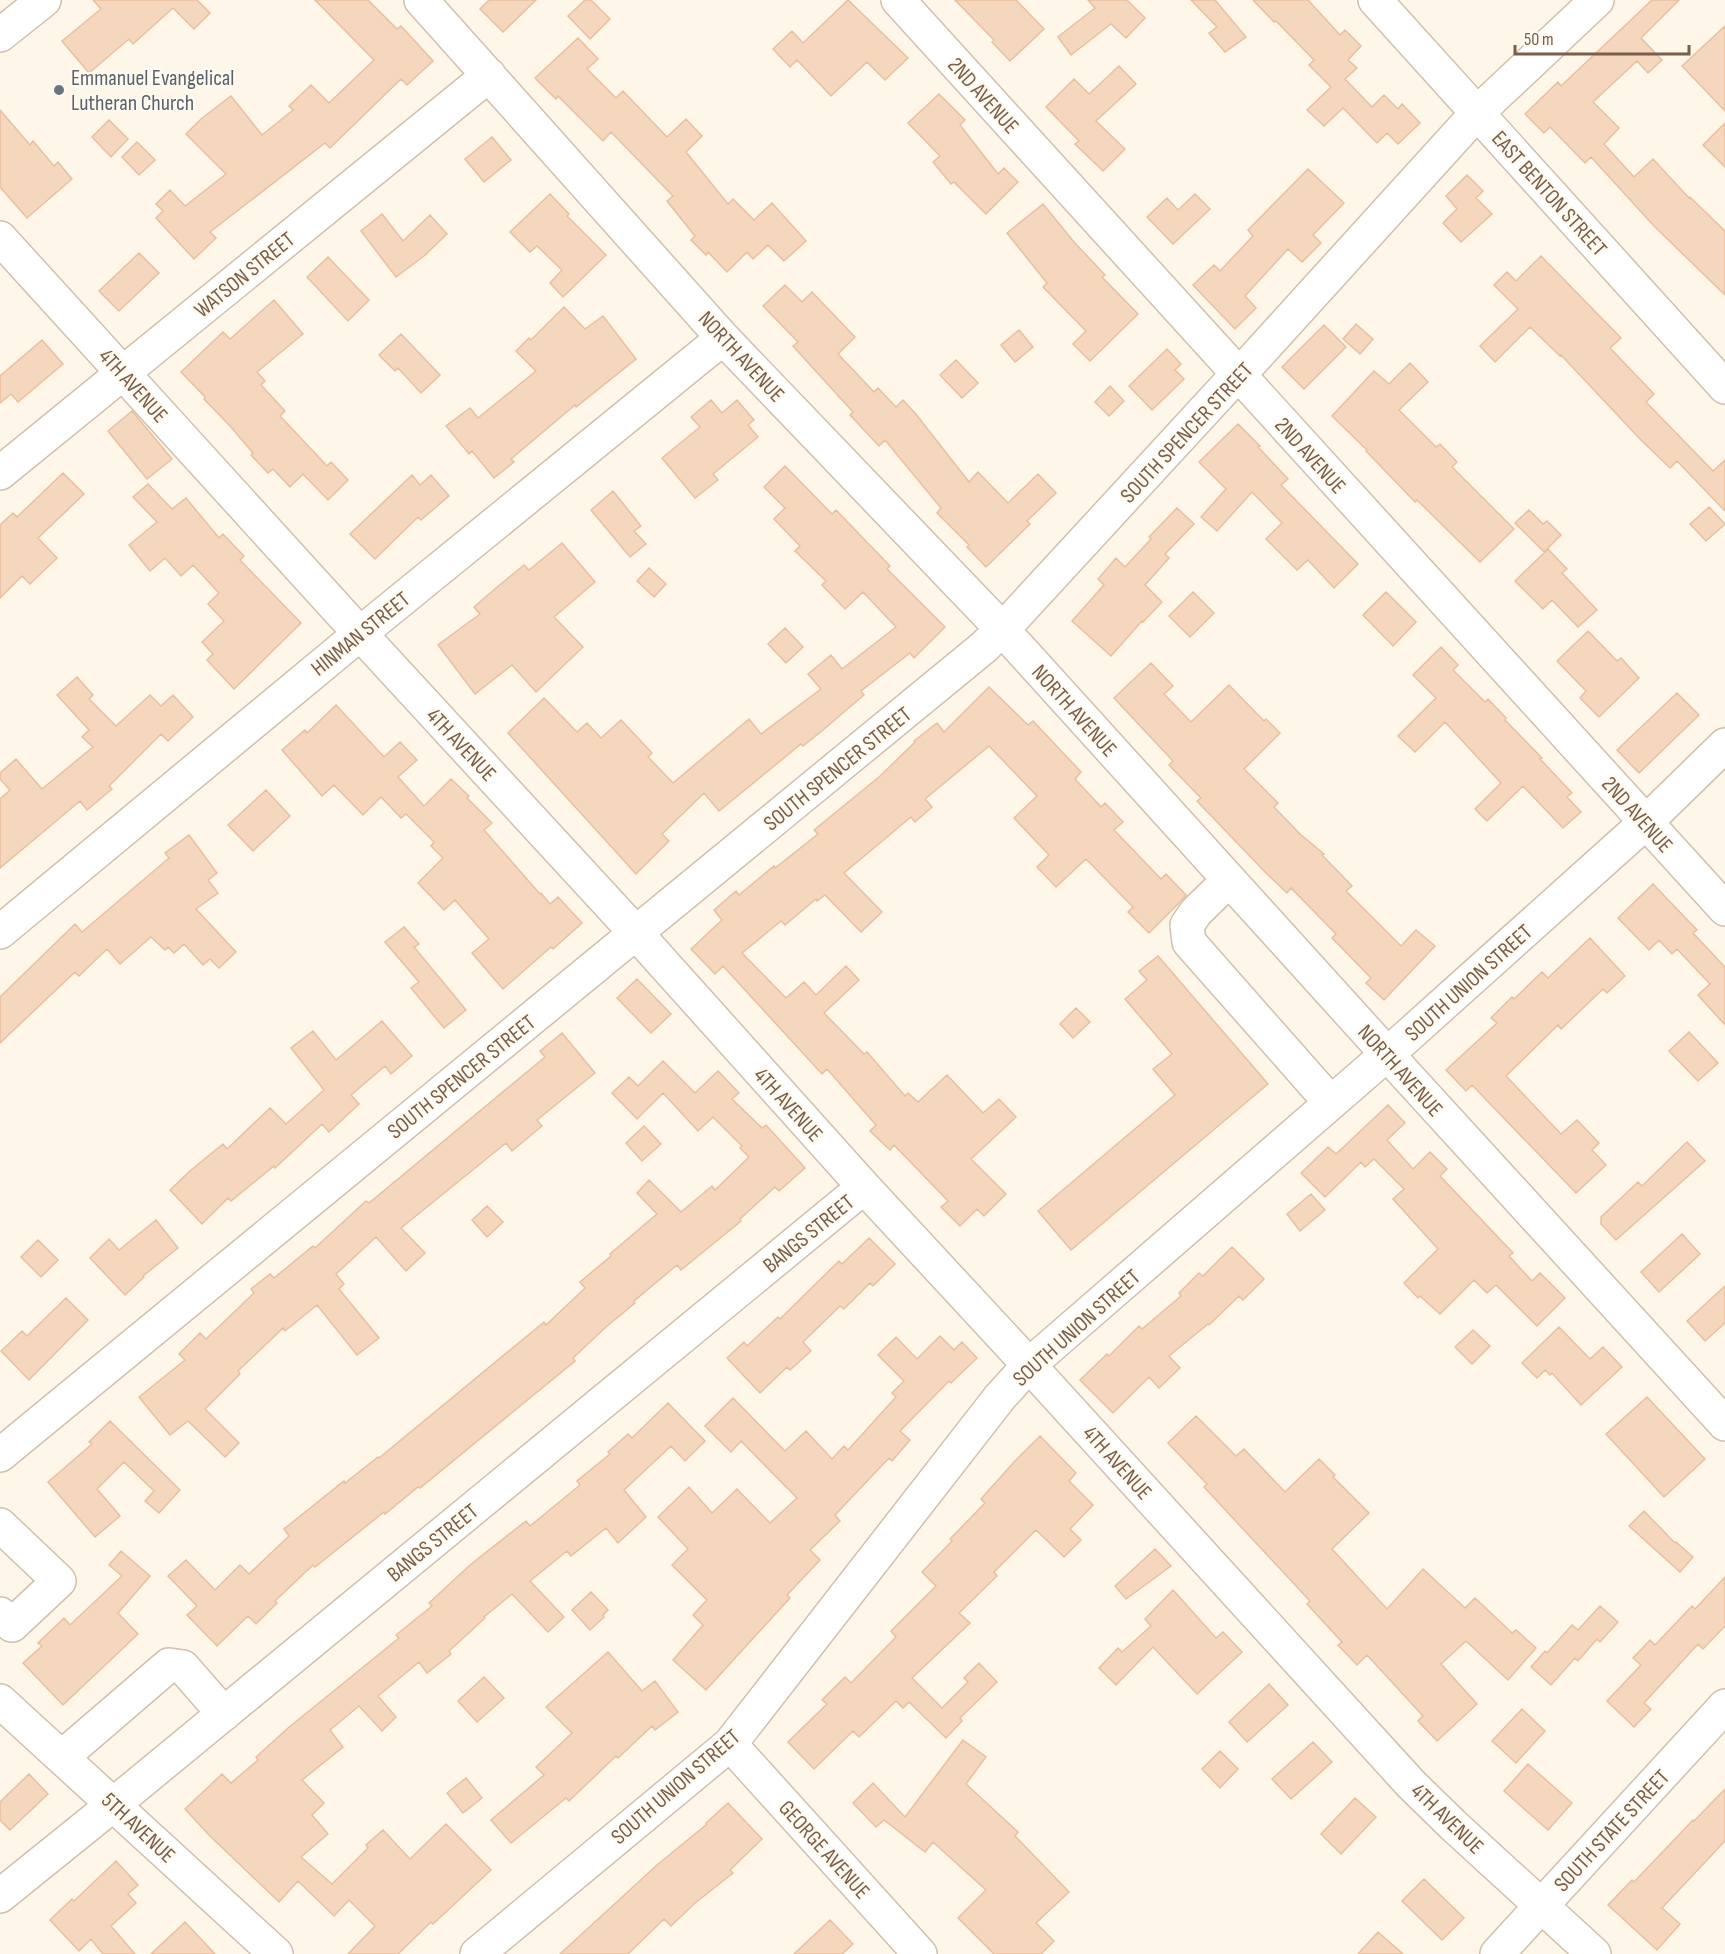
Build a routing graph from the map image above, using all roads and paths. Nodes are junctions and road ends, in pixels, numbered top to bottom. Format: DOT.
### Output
graph roads {
  1 [pos="44,0"];
  2 [pos="421,0"];
  3 [pos="898,0"];
  4 [pos="1375,0"];
  5 [pos="1597,0"];
  6 [pos="0,35"];
  7 [pos="489,75"];
  8 [pos="1478,113"];
  9 [pos="0,238"];
  10 [pos="723,338"];
  11 [pos="122,373"];
  12 [pos="1238,374"];
  13 [pos="1725,387"];
  14 [pos="0,473"];
  15 [pos="1002,629"];
  16 [pos="361,633"];
  17 [pos="1725,744"];
  18 [pos="1646,823"];
  19 [pos="1229,880"];
  20 [pos="1725,909"];
  21 [pos="0,932"];
  22 [pos="636,933"];
  23 [pos="1387,1054"];
  24 [pos="1331,1103"];
  25 [pos="864,1187"];
  26 [pos="1029,1365"];
  27 [pos="1725,1424"];
  28 [pos="0,1455"];
  29 [pos="0,1525"];
  30 [pos="0,1614"];
  31 [pos="0,1701"];
  32 [pos="1725,1706"];
  33 [pos="224,1714"];
  34 [pos="730,1744"];
  35 [pos="62,1757"];
  36 [pos="114,1804"];
  37 [pos="0,1896"];
  38 [pos="1542,1905"];
  39 [pos="276,1954"];
  40 [pos="477,1954"];
  41 [pos="920,1954"];
  42 [pos="1497,1954"];
  43 [pos="1594,1954"];
  1 -- 6 [label="street"];
  2 -- 7 [label="street, NORTH AVENUE"];
  3 -- 12 [label="street, 2ND AVENUE"];
  4 -- 8 [label="street, EAST BENTON STREET"];
  5 -- 8 [label="street, SOUTH SPENCER STREET"];
  7 -- 10 [label="street, NORTH AVENUE"];
  7 -- 11 [label="street, WATSON STREET"];
  8 -- 12 [label="street, SOUTH SPENCER STREET"];
  8 -- 13 [label="street, EAST BENTON STREET"];
  9 -- 11 [label="street, 4TH AVENUE"];
  10 -- 15 [label="street, NORTH AVENUE"];
  10 -- 16 [label="street, HINMAN STREET"];
  11 -- 14 [label="street, WATSON STREET"];
  11 -- 16 [label="street, 4TH AVENUE"];
  12 -- 15 [label="street, SOUTH SPENCER STREET"];
  12 -- 18 [label="street, 2ND AVENUE"];
  15 -- 19 [label="street, NORTH AVENUE"];
  15 -- 22 [label="street, SOUTH SPENCER STREET"];
  16 -- 21 [label="street, HINMAN STREET"];
  16 -- 22 [label="street, 4TH AVENUE"];
  17 -- 18 [label="street, SOUTH UNION STREET"];
  18 -- 20 [label="street, 2ND AVENUE"];
  18 -- 23 [label="street, SOUTH UNION STREET"];
  19 -- 23 [label="street, NORTH AVENUE"];
  19 -- 24 [label="street"];
  22 -- 25 [label="street, 4TH AVENUE"];
  22 -- 28 [label="street, SOUTH SPENCER STREET"];
  23 -- 24 [label="street, SOUTH UNION STREET"];
  23 -- 27 [label="street, NORTH AVENUE"];
  24 -- 26 [label="street, SOUTH UNION STREET"];
  25 -- 26 [label="street, 4TH AVENUE"];
  25 -- 33 [label="street, BANGS STREET"];
  26 -- 34 [label="street, SOUTH UNION STREET"];
  26 -- 38 [label="street, 4TH AVENUE"];
  29 -- 30 [label="street"];
  31 -- 35 [label="street, 5TH AVENUE"];
  32 -- 38 [label="street, SOUTH STATE STREET"];
  33 -- 35 [label="street"];
  33 -- 36 [label="street, BANGS STREET"];
  34 -- 40 [label="street, SOUTH UNION STREET"];
  34 -- 41 [label="street, GEORGE AVENUE"];
  35 -- 36 [label="street, 5TH AVENUE"];
  36 -- 37 [label="street, BANGS STREET"];
  36 -- 39 [label="street, 5TH AVENUE"];
  38 -- 42 [label="street, SOUTH STATE STREET"];
  38 -- 43 [label="street, 4TH AVENUE"];
}
